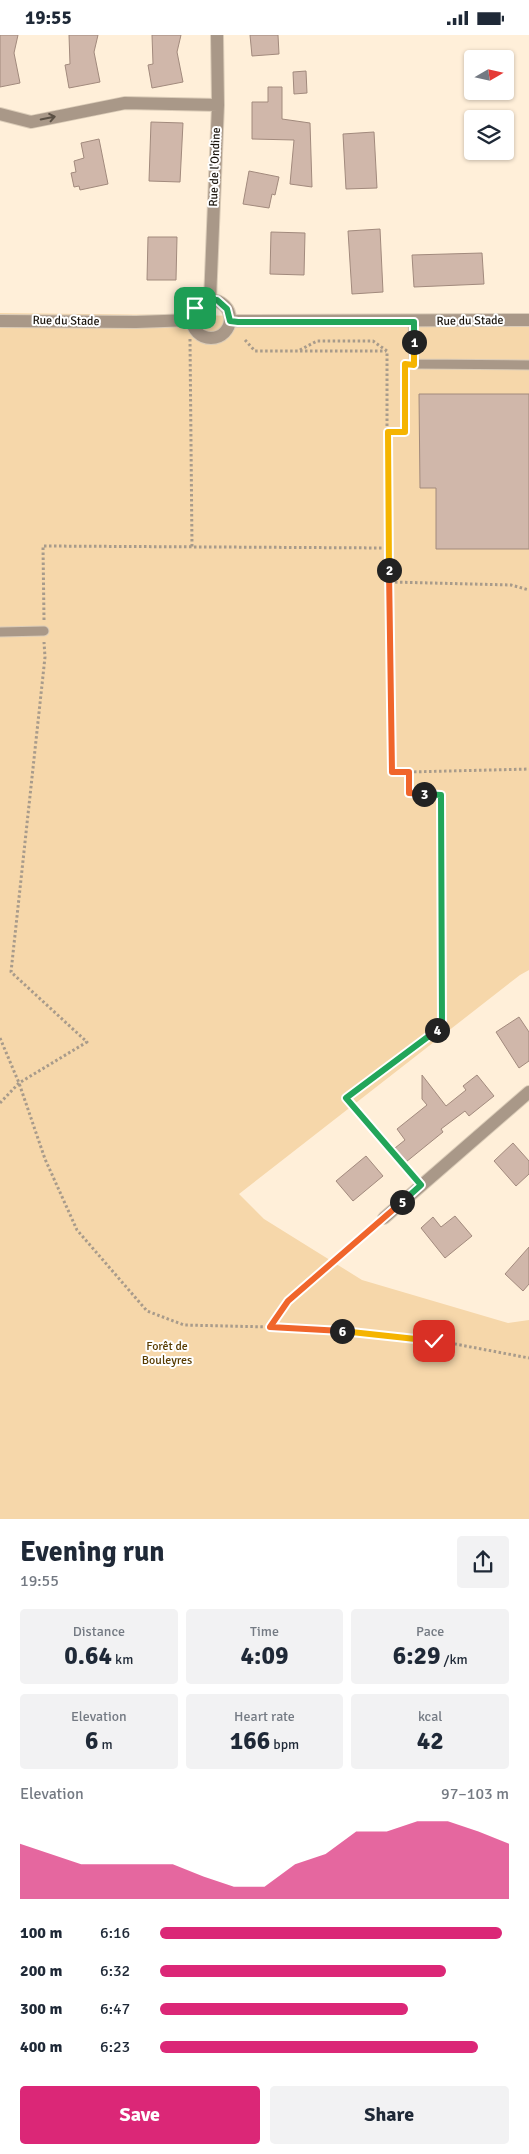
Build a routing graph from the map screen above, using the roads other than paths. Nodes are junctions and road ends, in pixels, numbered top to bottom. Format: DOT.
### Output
graph roads {
  1 [pos="218,35"];
  2 [pos="218,105"];
  3 [pos="0,115"];
  4 [pos="210,299"];
  5 [pos="192,320"];
  6 [pos="0,321"];
  7 [pos="230,321"];
  8 [pos="529,321"];
  9 [pos="414,322"];
  10 [pos="529,365"];
  11 [pos="44,631"];
  12 [pos="0,632"];
  13 [pos="529,1092"];
  14 [pos="384,1218"];
  1 -- 2 [label="street, Rue de l'Ondine"];
  3 -- 2 [label="street, one-way"];
  2 -- 4 [label="street, Rue de l'Ondine"];
  4 -- 5 [label="street"];
  4 -- 7 [label="street"];
  5 -- 6 [label="street, Rue du Stade"];
  5 -- 7 [label="street"];
  7 -- 9 [label="street, Rue du Stade"];
  8 -- 9 [label="street, Rue du Stade"];
  9 -- 10 [label="lane"];
  11 -- 12 [label="lane"];
  13 -- 14 [label="street"];
}
